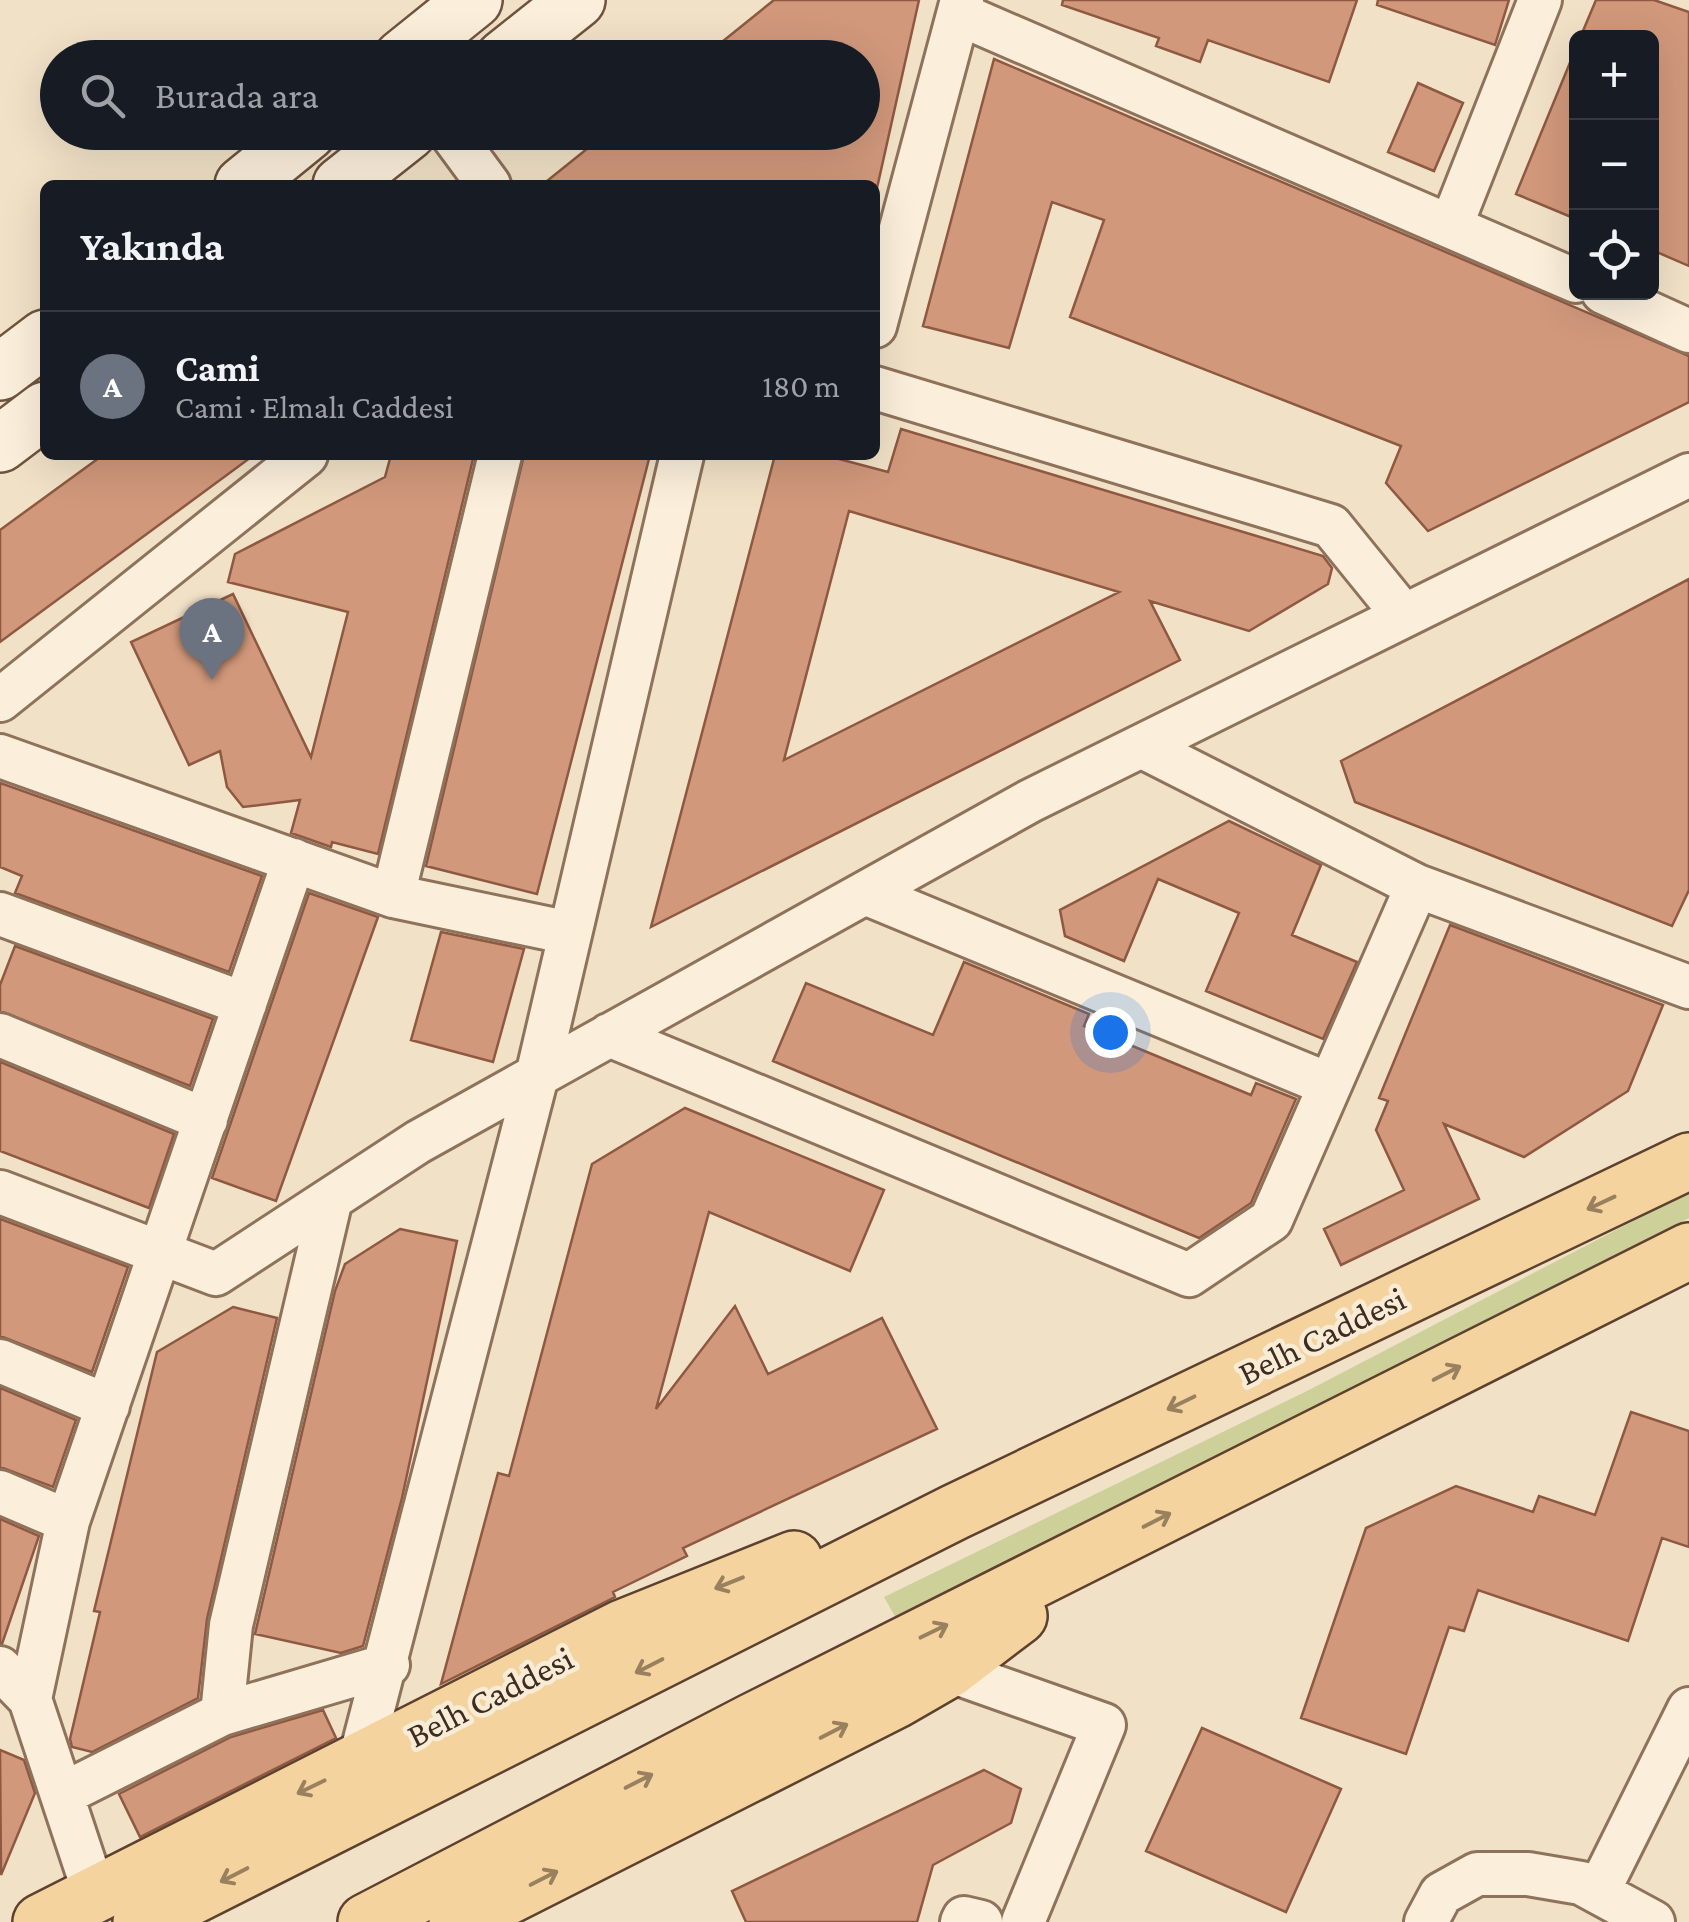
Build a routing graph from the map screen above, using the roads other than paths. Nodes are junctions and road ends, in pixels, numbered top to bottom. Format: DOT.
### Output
graph roads {
  1 [pos="474,0"];
  2 [pos="577,0"];
  3 [pos="1540,0"];
  4 [pos="961,7"];
  5 [pos="424,40"];
  6 [pos="527,40"];
  7 [pos="286,150"];
  8 [pos="385,150"];
  9 [pos="463,150"];
  10 [pos="248,180"];
  11 [pos="347,180"];
  12 [pos="485,180"];
  13 [pos="1451,226"];
  14 [pos="1569,278"];
  15 [pos="1621,300"];
  16 [pos="880,307"];
  17 [pos="1689,330"];
  18 [pos="40,342"];
  19 [pos="0,372"];
  20 [pos="880,390"];
  21 [pos="40,414"];
  22 [pos="0,444"];
  23 [pos="300,460"];
  24 [pos="499,460"];
  25 [pos="681,460"];
  26 [pos="1689,475"];
  27 [pos="1404,616"];
  28 [pos="0,700"];
  29 [pos="1141,746"];
  30 [pos="0,756"];
  31 [pos="294,860"];
  32 [pos="1417,886"];
  33 [pos="865,892"];
  34 [pos="393,896"];
  35 [pos="0,914"];
  36 [pos="570,933"];
  37 [pos="1685,977"];
  38 [pos="245,1004"];
  39 [pos="0,1035"];
  40 [pos="609,1036"];
  41 [pos="537,1076"];
  42 [pos="1330,1085"];
  43 [pos="206,1120"];
  44 [pos="1689,1161"];
  45 [pos="0,1192"];
  46 [pos="330,1203"];
  47 [pos="1689,1251"];
  48 [pos="161,1253"];
  49 [pos="0,1361"];
  50 [pos="108,1406"];
  51 [pos="0,1492"];
  52 [pos="955,1512"];
  53 [pos="68,1521"];
  54 [pos="1070,1564"];
  55 [pos="388,1665"];
  56 [pos="0,1668"];
  57 [pos="948,1670"];
  58 [pos="30,1699"];
  59 [pos="1689,1709"];
  60 [pos="222,1714"];
  61 [pos="360,1763"];
  62 [pos="63,1794"];
  63 [pos="1598,1892"];
  64 [pos="95,1895"];
  65 [pos="41,1922"];
  66 [pos="141,1922"];
  67 [pos="366,1922"];
  68 [pos="457,1922"];
  69 [pos="962,1922"];
  70 [pos="981,1922"];
  71 [pos="1023,1922"];
  72 [pos="1426,1922"];
  73 [pos="1653,1922"];
  1 -- 5 [label="main road"];
  2 -- 6 [label="main road"];
  3 -- 13 [label="street"];
  4 -- 13 [label="street"];
  4 -- 16 [label="street"];
  7 -- 10 [label="main road"];
  8 -- 11 [label="main road"];
  9 -- 12 [label="street"];
  13 -- 14 [label="street"];
  15 -- 17 [label="street"];
  18 -- 19 [label="main road"];
  20 -- 27 [label="street"];
  21 -- 22 [label="main road"];
  23 -- 28 [label="street"];
  24 -- 34 [label="street"];
  25 -- 36 [label="street"];
  26 -- 27 [label="street"];
  27 -- 29 [label="street"];
  29 -- 32 [label="street"];
  29 -- 33 [label="street"];
  30 -- 31 [label="street"];
  31 -- 34 [label="street"];
  31 -- 38 [label="street"];
  32 -- 37 [label="street"];
  32 -- 42 [label="street"];
  33 -- 40 [label="street"];
  33 -- 42 [label="street"];
  34 -- 36 [label="street"];
  35 -- 38 [label="street"];
  36 -- 41 [label="street"];
  38 -- 43 [label="street"];
  39 -- 43 [label="street"];
  40 -- 41 [label="street"];
  40 -- 42 [label="street"];
  41 -- 46 [label="street"];
  41 -- 55 [label="street"];
  43 -- 48 [label="street"];
  44 -- 52 [label="main road, Belh Caddesi, one-way"];
  45 -- 48 [label="street"];
  46 -- 48 [label="street"];
  46 -- 60 [label="street"];
  54 -- 47 [label="main road, one-way"];
  48 -- 50 [label="street"];
  49 -- 50 [label="street"];
  50 -- 53 [label="street"];
  51 -- 53 [label="street"];
  52 -- 61 [label="main road, Belh Caddesi, one-way"];
  52 -- 66 [label="main road, Belh Caddesi, one-way"];
  53 -- 58 [label="street"];
  54 -- 57 [label="main road"];
  67 -- 54 [label="main road, one-way"];
  55 -- 60 [label="street"];
  55 -- 61 [label="street"];
  56 -- 58 [label="street"];
  68 -- 57 [label="main road, one-way"];
  57 -- 71 [label="street"];
  58 -- 62 [label="street"];
  59 -- 63 [label="street"];
  60 -- 62 [label="street"];
  61 -- 64 [label="main road, Belh Caddesi, one-way"];
  62 -- 64 [label="street"];
  63 -- 72 [label="street"];
  63 -- 73 [label="street"];
  64 -- 65 [label="main road, Belh Caddesi"];
  69 -- 70 [label="street"];
}
